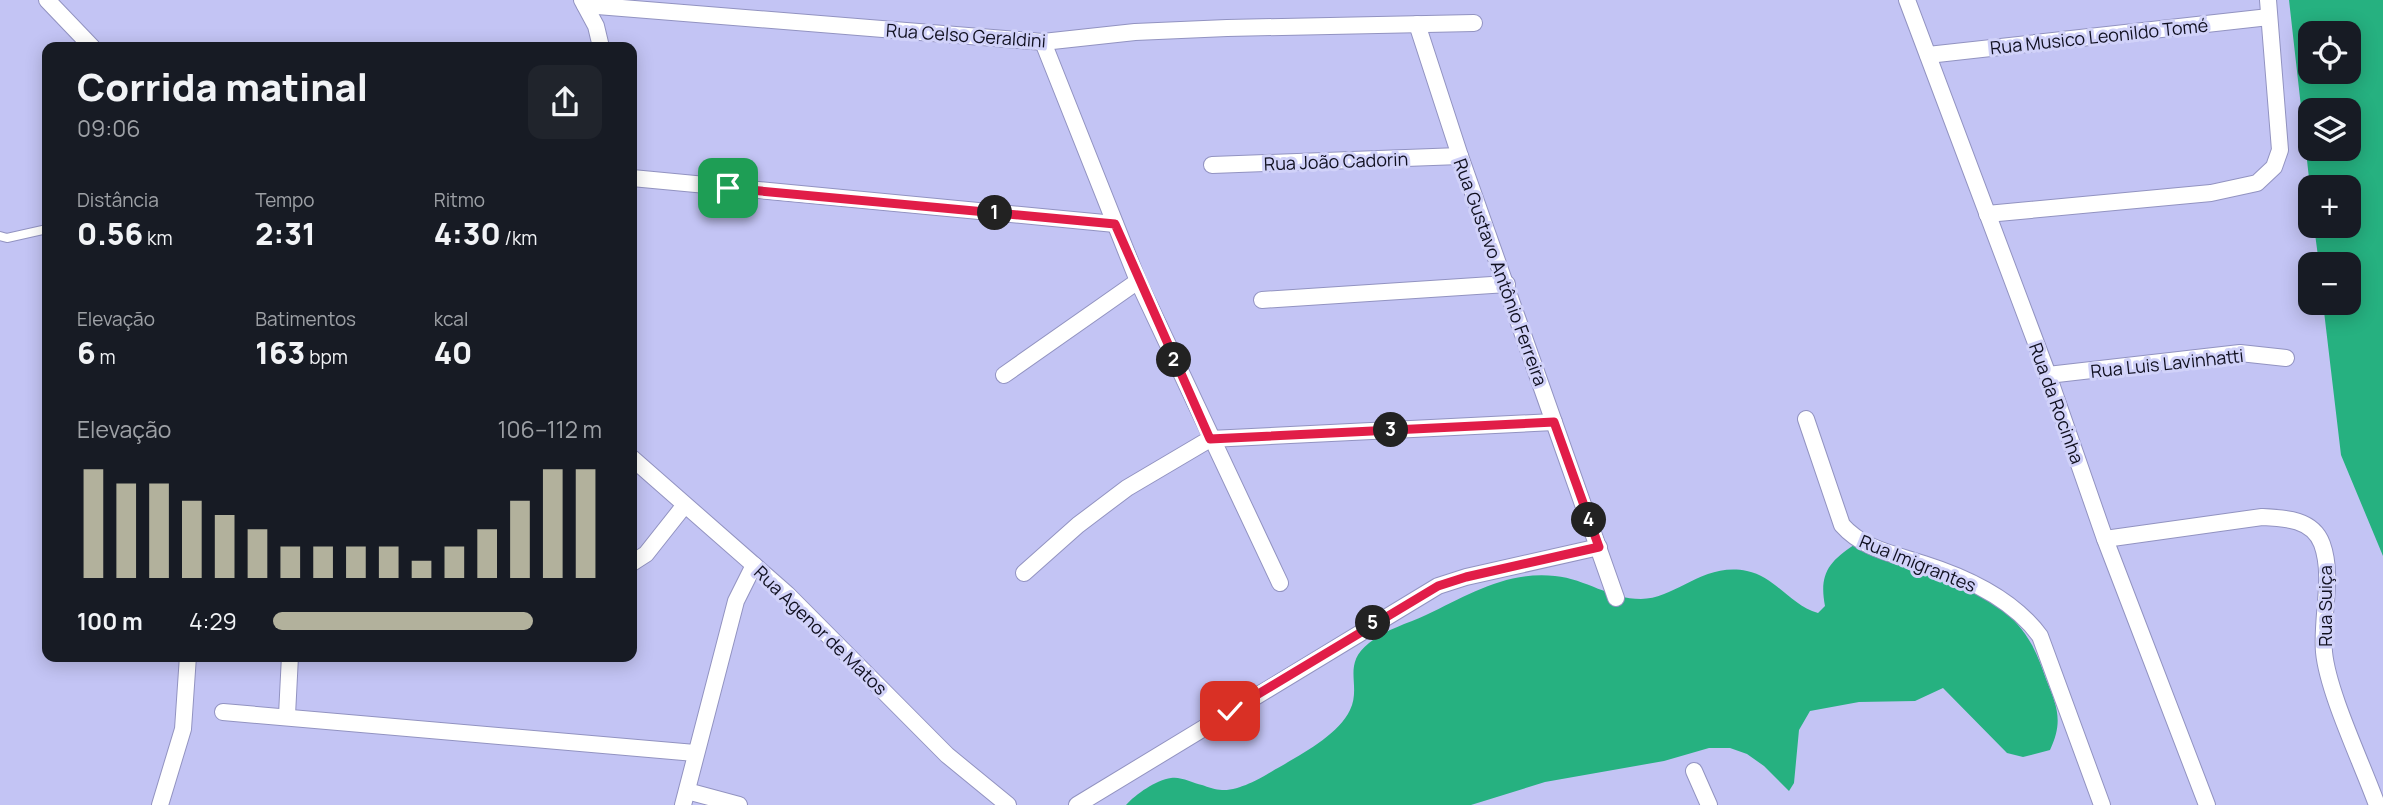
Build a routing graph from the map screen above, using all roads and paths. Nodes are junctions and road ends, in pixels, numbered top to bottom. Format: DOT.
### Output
graph roads {
  1 [pos="47,0"];
  2 [pos="1907,0"];
  3 [pos="2268,0"];
  4 [pos="583,3"];
  5 [pos="2269,17"];
  6 [pos="1474,23"];
  7 [pos="1417,24"];
  8 [pos="87,42"];
  9 [pos="599,42"];
  10 [pos="1043,42"];
  11 [pos="1928,55"];
  12 [pos="1460,156"];
  13 [pos="1212,165"];
  14 [pos="637,178"];
  15 [pos="1987,214"];
  16 [pos="1115,224"];
  17 [pos="42,230"];
  18 [pos="0,236"];
  19 [pos="1138,281"];
  20 [pos="1507,284"];
  21 [pos="1262,299"];
  22 [pos="2286,358"];
  23 [pos="1004,375"];
  24 [pos="2048,375"];
  25 [pos="1806,419"];
  26 [pos="1554,422"];
  27 [pos="1210,439"];
  28 [pos="637,463"];
  29 [pos="684,506"];
  30 [pos="2105,539"];
  31 [pos="1599,547"];
  32 [pos="637,560"];
  33 [pos="754,565"];
  34 [pos="1024,573"];
  35 [pos="1280,583"];
  36 [pos="1616,598"];
  37 [pos="187,662"];
  38 [pos="290,662"];
  39 [pos="223,712"];
  40 [pos="287,715"];
  41 [pos="695,753"];
  42 [pos="1694,771"];
  43 [pos="685,798"];
  44 [pos="160,805"];
  45 [pos="738,805"];
  46 [pos="1008,805"];
  47 [pos="1077,805"];
  48 [pos="1709,805"];
  49 [pos="2102,805"];
  50 [pos="2207,805"];
  51 [pos="2377,805"];
  1 -- 8 [label="street"];
  2 -- 11 [label="street, Rua da Rocinha"];
  3 -- 5 [label="street"];
  4 -- 9 [label="street"];
  4 -- 10 [label="street, Rua Celso Geraldini"];
  5 -- 11 [label="street, Rua Musico Leonildo Tomé"];
  5 -- 15 [label="street"];
  6 -- 7 [label="street, Rua Celso Geraldini"];
  7 -- 10 [label="street, Rua Celso Geraldini"];
  7 -- 12 [label="street, Rua Gustavo Antônio Ferreira"];
  10 -- 16 [label="street"];
  11 -- 15 [label="street, Rua da Rocinha"];
  12 -- 13 [label="street, Rua João Cadorin"];
  12 -- 20 [label="street, Rua Gustavo Antônio Ferreira"];
  14 -- 16 [label="street"];
  15 -- 24 [label="street, Rua da Rocinha"];
  16 -- 19 [label="street"];
  17 -- 18 [label="lane"];
  19 -- 23 [label="street"];
  19 -- 27 [label="street"];
  20 -- 21 [label="street"];
  20 -- 26 [label="street, Rua Gustavo Antônio Ferreira"];
  22 -- 24 [label="street, Rua Luis Lavinhatti"];
  24 -- 30 [label="street, Rua da Rocinha"];
  25 -- 49 [label="street, Rua Imigrantes"];
  26 -- 27 [label="street"];
  26 -- 31 [label="street, Rua Gustavo Antônio Ferreira"];
  27 -- 34 [label="street"];
  27 -- 35 [label="street"];
  28 -- 29 [label="street, Rua Agenor de Matos"];
  29 -- 32 [label="street"];
  29 -- 33 [label="street, Rua Agenor de Matos"];
  30 -- 50 [label="street, Rua da Rocinha"];
  30 -- 51 [label="street, Rua Suiça"];
  31 -- 36 [label="street, Rua Gustavo Antônio Ferreira"];
  31 -- 47 [label="street"];
  33 -- 41 [label="street"];
  33 -- 46 [label="street, Rua Agenor de Matos"];
  37 -- 44 [label="street"];
  38 -- 40 [label="street"];
  39 -- 40 [label="street"];
  40 -- 41 [label="street"];
  41 -- 43 [label="street"];
  42 -- 48 [label="street"];
  43 -- 45 [label="street"];
}
